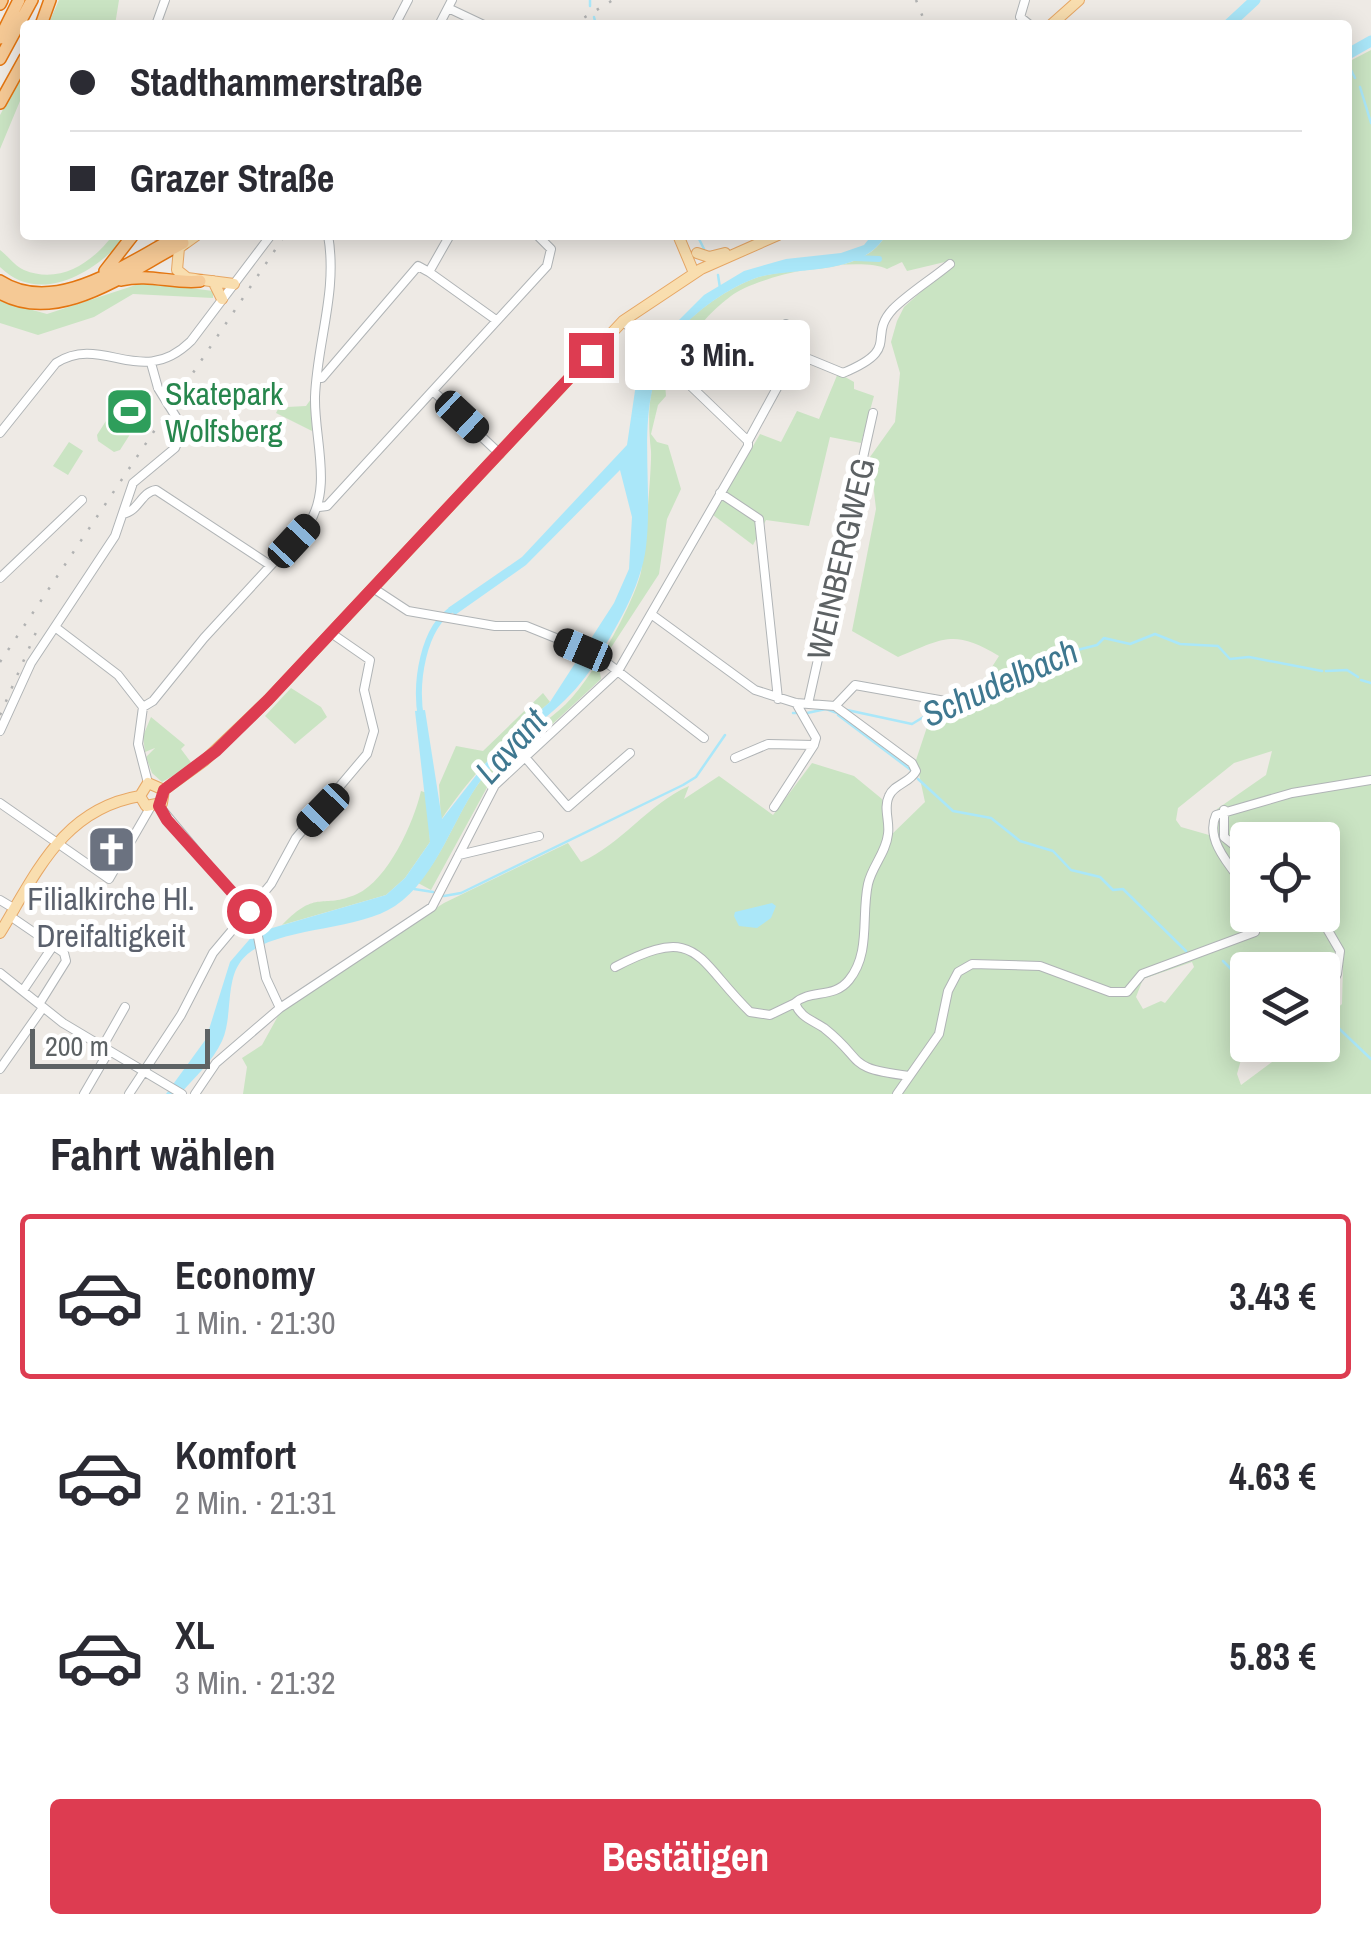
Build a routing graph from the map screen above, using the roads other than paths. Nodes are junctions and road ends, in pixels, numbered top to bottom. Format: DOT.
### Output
graph roads {
  1 [pos="19,0"];
  2 [pos="1079,0"];
  3 [pos="450,4"];
  4 [pos="476,20"];
  5 [pos="1056,20"];
  6 [pos="20,22"];
  7 [pos="0,38"];
  8 [pos="0,59"];
  9 [pos="20,67"];
  10 [pos="0,103"];
  11 [pos="130,240"];
  12 [pos="177,240"];
  13 [pos="180,240"];
  14 [pos="267,240"];
  15 [pos="328,240"];
  16 [pos="447,240"];
  17 [pos="544,240"];
  18 [pos="683,240"];
  19 [pos="685,240"];
  20 [pos="767,240"];
  21 [pos="746,249"];
  22 [pos="696,253"];
  23 [pos="950,264"];
  24 [pos="698,271"];
  25 [pos="429,272"];
  26 [pos="0,281"];
  27 [pos="101,281"];
  28 [pos="206,281"];
  29 [pos="234,284"];
  30 [pos="0,293"];
  31 [pos="222,299"];
  32 [pos="496,320"];
  33 [pos="622,321"];
  34 [pos="786,324"];
  35 [pos="152,363"];
  36 [pos="784,376"];
  37 [pos="317,378"];
  38 [pos="434,392"];
  39 [pos="873,413"];
  40 [pos="0,434"];
  41 [pos="748,441"];
  42 [pos="500,454"];
  43 [pos="720,493"];
  44 [pos="82,500"];
  45 [pos="319,507"];
  46 [pos="123,514"];
  47 [pos="270,565"];
  48 [pos="0,578"];
  49 [pos="373,588"];
  50 [pos="650,614"];
  51 [pos="54,628"];
  52 [pos="331,632"];
  53 [pos="583,650"];
  54 [pos="602,659"];
  55 [pos="618,671"];
  56 [pos="982,688"];
  57 [pos="778,699"];
  58 [pos="796,703"];
  59 [pos="808,704"];
  60 [pos="835,706"];
  61 [pos="143,707"];
  62 [pos="0,730"];
  63 [pos="704,738"];
  64 [pos="814,744"];
  65 [pos="630,752"];
  66 [pos="524,756"];
  67 [pos="735,758"];
  68 [pos="1371,780"];
  69 [pos="148,784"];
  70 [pos="164,790"];
  71 [pos="140,796"];
  72 [pos="0,803"];
  73 [pos="154,807"];
  74 [pos="774,807"];
  75 [pos="1224,810"];
  76 [pos="539,836"];
  77 [pos="1230,842"];
  78 [pos="58,844"];
  79 [pos="459,855"];
  80 [pos="1230,864"];
  81 [pos="0,900"];
  82 [pos="249,911"];
  83 [pos="12,912"];
  84 [pos="1255,932"];
  85 [pos="0,933"];
  86 [pos="53,946"];
  87 [pos="615,967"];
  88 [pos="0,973"];
  89 [pos="24,990"];
  90 [pos="795,1003"];
  91 [pos="42,1005"];
  92 [pos="125,1008"];
  93 [pos="280,1008"];
  94 [pos="107,1048"];
  95 [pos="0,1069"];
  96 [pos="144,1072"];
  97 [pos="909,1076"];
  98 [pos="84,1094"];
  99 [pos="129,1094"];
  100 [pos="182,1094"];
  101 [pos="195,1094"];
  102 [pos="897,1094"];
  1 -- 7 [label="highway"];
  2 -- 5 [label="main road"];
  3 -- 4 [label="street"];
  6 -- 8 [label="highway"];
  9 -- 10 [label="highway"];
  11 -- 27 [label="highway"];
  12 -- 27 [label="highway"];
  13 -- 28 [label="main road"];
  14 -- 29 [label="street"];
  15 -- 37 [label="street"];
  16 -- 25 [label="street"];
  17 -- 32 [label="street"];
  18 -- 24 [label="main road"];
  19 -- 22 [label="main road"];
  20 -- 21 [label="main road"];
  21 -- 22 [label="main road"];
  21 -- 24 [label="main road"];
  22 -- 24 [label="main road"];
  23 -- 36 [label="street"];
  24 -- 33 [label="main road"];
  25 -- 32 [label="street"];
  25 -- 37 [label="street"];
  26 -- 27 [label="highway"];
  27 -- 28 [label="highway"];
  27 -- 30 [label="highway"];
  28 -- 29 [label="main road"];
  28 -- 31 [label="main road"];
  29 -- 31 [label="street"];
  31 -- 35 [label="street"];
  32 -- 38 [label="street"];
  33 -- 41 [label="street"];
  33 -- 42 [label="main road"];
  34 -- 36 [label="street"];
  35 -- 40 [label="street"];
  35 -- 46 [label="street, bridge"];
  36 -- 41 [label="street"];
  37 -- 45 [label="street"];
  38 -- 42 [label="street"];
  38 -- 45 [label="street"];
  39 -- 59 [label="street, WEINBERGWEG"];
  41 -- 43 [label="street"];
  42 -- 49 [label="main road"];
  43 -- 50 [label="street"];
  43 -- 57 [label="street"];
  44 -- 48 [label="street"];
  45 -- 47 [label="street"];
  46 -- 47 [label="street"];
  46 -- 51 [label="street"];
  47 -- 61 [label="street"];
  49 -- 52 [label="main road"];
  49 -- 53 [label="street"];
  50 -- 55 [label="street"];
  50 -- 57 [label="street"];
  51 -- 61 [label="street"];
  51 -- 62 [label="street"];
  52 -- 70 [label="main road"];
  52 -- 82 [label="street"];
  54 -- 55 [label="street"];
  55 -- 63 [label="street"];
  55 -- 66 [label="street"];
  56 -- 60 [label="street"];
  57 -- 58 [label="street"];
  58 -- 59 [label="street"];
  58 -- 64 [label="street"];
  59 -- 60 [label="street"];
  60 -- 90 [label="street"];
  61 -- 69 [label="street"];
  64 -- 67 [label="street"];
  64 -- 74 [label="street"];
  65 -- 66 [label="street"];
  66 -- 79 [label="street"];
  68 -- 75 [label="street"];
  69 -- 70 [label="main road"];
  69 -- 71 [label="main road"];
  70 -- 73 [label="main road"];
  71 -- 73 [label="main road"];
  71 -- 78 [label="main road"];
  72 -- 78 [label="street"];
  73 -- 78 [label="street"];
  73 -- 82 [label="street"];
  75 -- 77 [label="street"];
  75 -- 80 [label="street"];
  76 -- 79 [label="street"];
  78 -- 83 [label="main road"];
  79 -- 93 [label="street"];
  81 -- 83 [label="street"];
  82 -- 93 [label="street"];
  82 -- 96 [label="street"];
  83 -- 85 [label="main road"];
  83 -- 86 [label="street"];
  84 -- 97 [label="street"];
  86 -- 89 [label="street"];
  86 -- 91 [label="street"];
  87 -- 90 [label="street"];
  88 -- 89 [label="street"];
  89 -- 91 [label="street"];
  90 -- 97 [label="street"];
  91 -- 94 [label="street"];
  91 -- 95 [label="street"];
  92 -- 94 [label="street"];
  93 -- 101 [label="street"];
  94 -- 96 [label="street"];
  94 -- 98 [label="street"];
  96 -- 99 [label="street"];
  96 -- 100 [label="street"];
  97 -- 102 [label="street"];
}
